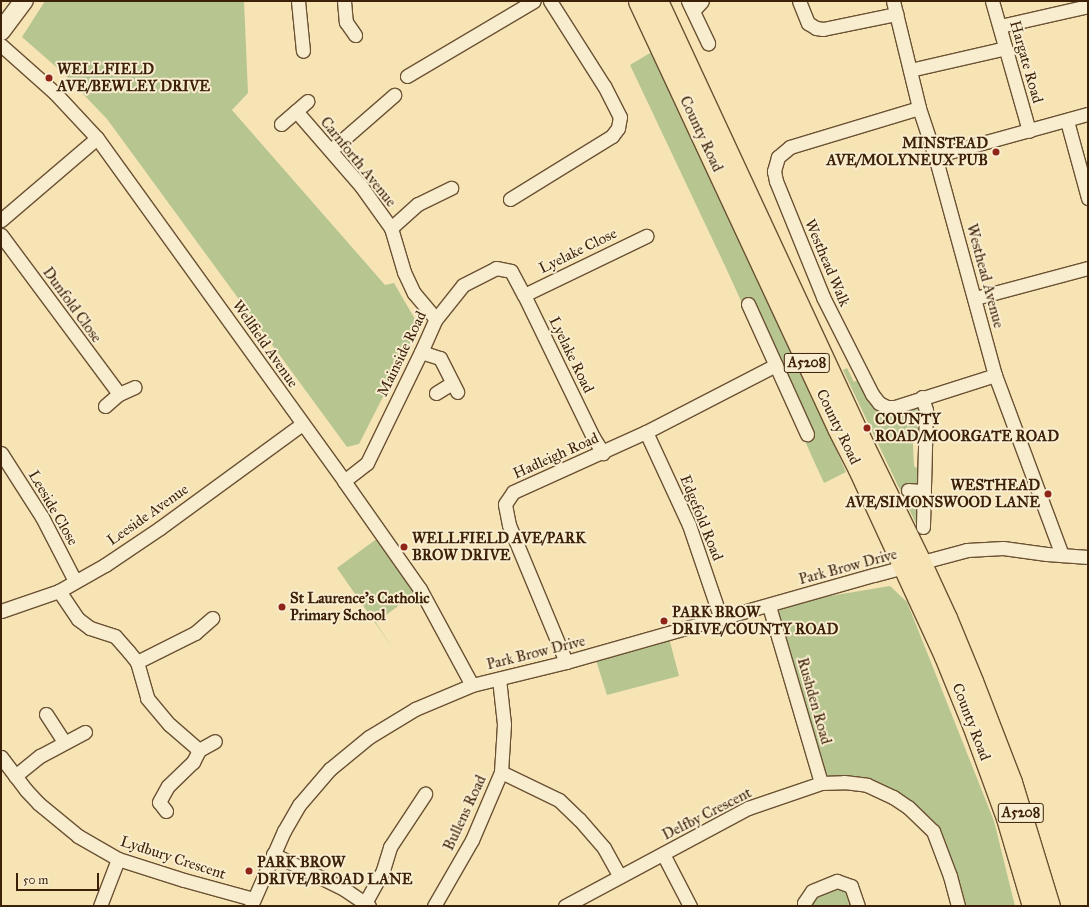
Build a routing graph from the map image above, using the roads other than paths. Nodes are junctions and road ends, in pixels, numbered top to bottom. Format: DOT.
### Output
graph roads {
  1 [pos="24,1"];
  2 [pos="298,1"];
  3 [pos="344,1"];
  4 [pos="534,1"];
  5 [pos="550,1"];
  6 [pos="639,1"];
  7 [pos="657,1"];
  8 [pos="702,1"];
  9 [pos="798,1"];
  10 [pos="992,1"];
  11 [pos="691,6"];
  12 [pos="1088,6"];
  13 [pos="894,7"];
  14 [pos="1000,26"];
  15 [pos="1,31"];
  16 [pos="355,35"];
  17 [pos="708,43"];
  18 [pos="1,45"];
  19 [pos="1006,48"];
  20 [pos="303,51"];
  21 [pos="910,70"];
  22 [pos="407,76"];
  23 [pos="394,95"];
  24 [pos="307,101"];
  25 [pos="919,108"];
  26 [pos="296,111"];
  27 [pos="1088,114"];
  28 [pos="1068,121"];
  29 [pos="281,124"];
  30 [pos="1029,131"];
  31 [pos="97,138"];
  32 [pos="331,150"];
  33 [pos="935,156"];
  34 [pos="450,188"];
  35 [pos="1088,198"];
  36 [pos="510,199"];
  37 [pos="1,220"];
  38 [pos="391,228"];
  39 [pos="1,235"];
  40 [pos="646,236"];
  41 [pos="1088,268"];
  42 [pos="511,271"];
  43 [pos="524,295"];
  44 [pos="975,298"];
  45 [pos="748,304"];
  46 [pos="436,319"];
  47 [pos="421,352"];
  48 [pos="776,365"];
  49 [pos="995,375"];
  50 [pos="135,387"];
  51 [pos="436,392"];
  52 [pos="119,394"];
  53 [pos="922,397"];
  54 [pos="105,406"];
  55 [pos="302,424"];
  56 [pos="646,432"];
  57 [pos="807,434"];
  58 [pos="1,453"];
  59 [pos="603,453"];
  60 [pos="344,481"];
  61 [pos="908,490"];
  62 [pos="924,491"];
  63 [pos="923,527"];
  64 [pos="1062,555"];
  65 [pos="1088,557"];
  66 [pos="913,566"];
  67 [pos="75,581"];
  68 [pos="59,591"];
  69 [pos="769,606"];
  70 [pos="1,611"];
  71 [pos="212,618"];
  72 [pos="721,618"];
  73 [pos="137,662"];
  74 [pos="566,662"];
  75 [pos="499,679"];
  76 [pos="472,685"];
  77 [pos="46,714"];
  78 [pos="85,732"];
  79 [pos="215,741"];
  80 [pos="64,742"];
  81 [pos="199,750"];
  82 [pos="1,757"];
  83 [pos="501,772"];
  84 [pos="16,776"];
  85 [pos="821,783"];
  86 [pos="425,794"];
  87 [pos="158,804"];
  88 [pos="273,854"];
  89 [pos="663,854"];
  90 [pos="118,859"];
  91 [pos="619,875"];
  92 [pos="252,903"];
  93 [pos="367,904"];
  94 [pos="100,906"];
  95 [pos="434,906"];
  96 [pos="565,906"];
  97 [pos="690,906"];
  98 [pos="804,906"];
  99 [pos="858,906"];
  100 [pos="958,906"];
  101 [pos="1033,906"];
  102 [pos="1050,906"];
  1 -- 15 [label="street"];
  2 -- 20 [label="street"];
  3 -- 16 [label="street"];
  4 -- 22 [label="street"];
  5 -- 36 [label="street"];
  6 -- 66 [label="main road, County Road / A5208"];
  7 -- 66 [label="main road, County Road / A5208"];
  8 -- 11 [label="street"];
  9 -- 13 [label="street"];
  10 -- 14 [label="street, Hargate Road"];
  11 -- 17 [label="street"];
  12 -- 14 [label="street"];
  13 -- 21 [label="street, Westhead Avenue"];
  14 -- 19 [label="street, Hargate Road"];
  18 -- 31 [label="street, Wellfield Avenue"];
  19 -- 21 [label="street"];
  19 -- 30 [label="street, Hargate Road"];
  21 -- 25 [label="street, Westhead Avenue"];
  23 -- 32 [label="street"];
  24 -- 26 [label="street"];
  25 -- 33 [label="street, Westhead Avenue"];
  25 -- 53 [label="street, Westhead Walk"];
  26 -- 29 [label="street"];
  26 -- 32 [label="street, Carnforth Avenue"];
  27 -- 28 [label="street"];
  28 -- 30 [label="street"];
  28 -- 35 [label="street"];
  30 -- 33 [label="street"];
  31 -- 37 [label="street"];
  31 -- 55 [label="street, Wellfield Avenue"];
  32 -- 38 [label="street, Carnforth Avenue"];
  33 -- 44 [label="street, Westhead Avenue"];
  34 -- 38 [label="street"];
  38 -- 46 [label="street, Carnforth Avenue"];
  39 -- 52 [label="street, Dunfold Close"];
  40 -- 43 [label="street, Lyelake Close"];
  41 -- 44 [label="street"];
  42 -- 43 [label="street, Lyelake Road"];
  42 -- 46 [label="street, Mainside Road"];
  43 -- 59 [label="street, Lyelake Road"];
  44 -- 49 [label="street, Westhead Avenue"];
  45 -- 48 [label="street"];
  46 -- 47 [label="street, Mainside Road"];
  47 -- 51 [label="street"];
  47 -- 60 [label="street, Mainside Road"];
  48 -- 56 [label="street, Hadleigh Road"];
  48 -- 57 [label="street"];
  49 -- 53 [label="street, Westhead Walk"];
  49 -- 64 [label="street, Westhead Avenue"];
  50 -- 52 [label="street"];
  52 -- 54 [label="street"];
  53 -- 62 [label="street"];
  55 -- 60 [label="street, Wellfield Avenue"];
  55 -- 67 [label="street, Leeside Avenue"];
  56 -- 59 [label="street, Hadleigh Road"];
  56 -- 72 [label="street, Edgefold Road"];
  58 -- 67 [label="street, Leeside Close"];
  59 -- 74 [label="street, Hadleigh Road"];
  60 -- 76 [label="street, Wellfield Avenue"];
  61 -- 62 [label="street"];
  62 -- 63 [label="street"];
  64 -- 65 [label="street, Park Brow Drive"];
  64 -- 66 [label="street, Park Brow Drive"];
  66 -- 69 [label="street, Park Brow Drive"];
  66 -- 101 [label="main road, County Road / A5208"];
  66 -- 102 [label="main road, County Road / A5208"];
  67 -- 68 [label="street, Leeside Avenue"];
  68 -- 70 [label="street, Leeside Avenue"];
  68 -- 73 [label="street"];
  69 -- 72 [label="street, Park Brow Drive"];
  69 -- 85 [label="street, Rushden Road"];
  71 -- 73 [label="street"];
  72 -- 74 [label="street, Park Brow Drive"];
  73 -- 81 [label="street"];
  74 -- 75 [label="street, Park Brow Drive"];
  75 -- 76 [label="street, Park Brow Drive"];
  75 -- 83 [label="street, Bullens Road"];
  76 -- 88 [label="street, Park Brow Drive"];
  77 -- 80 [label="street"];
  78 -- 80 [label="street"];
  79 -- 81 [label="street"];
  80 -- 84 [label="street"];
  81 -- 87 [label="street"];
  82 -- 84 [label="street, Lydbury Crescent"];
  83 -- 91 [label="street"];
  83 -- 95 [label="street, Bullens Road"];
  84 -- 90 [label="street, Lydbury Crescent"];
  85 -- 89 [label="street, Delfby Crescent"];
  85 -- 100 [label="street, Delfby Crescent"];
  86 -- 93 [label="street"];
  88 -- 92 [label="street, Park Brow Drive"];
  88 -- 93 [label="street"];
  89 -- 91 [label="street, Delfby Crescent"];
  89 -- 97 [label="street"];
  90 -- 92 [label="street, Lydbury Crescent"];
  90 -- 94 [label="street"];
  91 -- 96 [label="street, Delfby Crescent"];
  98 -- 99 [label="street"];
}
